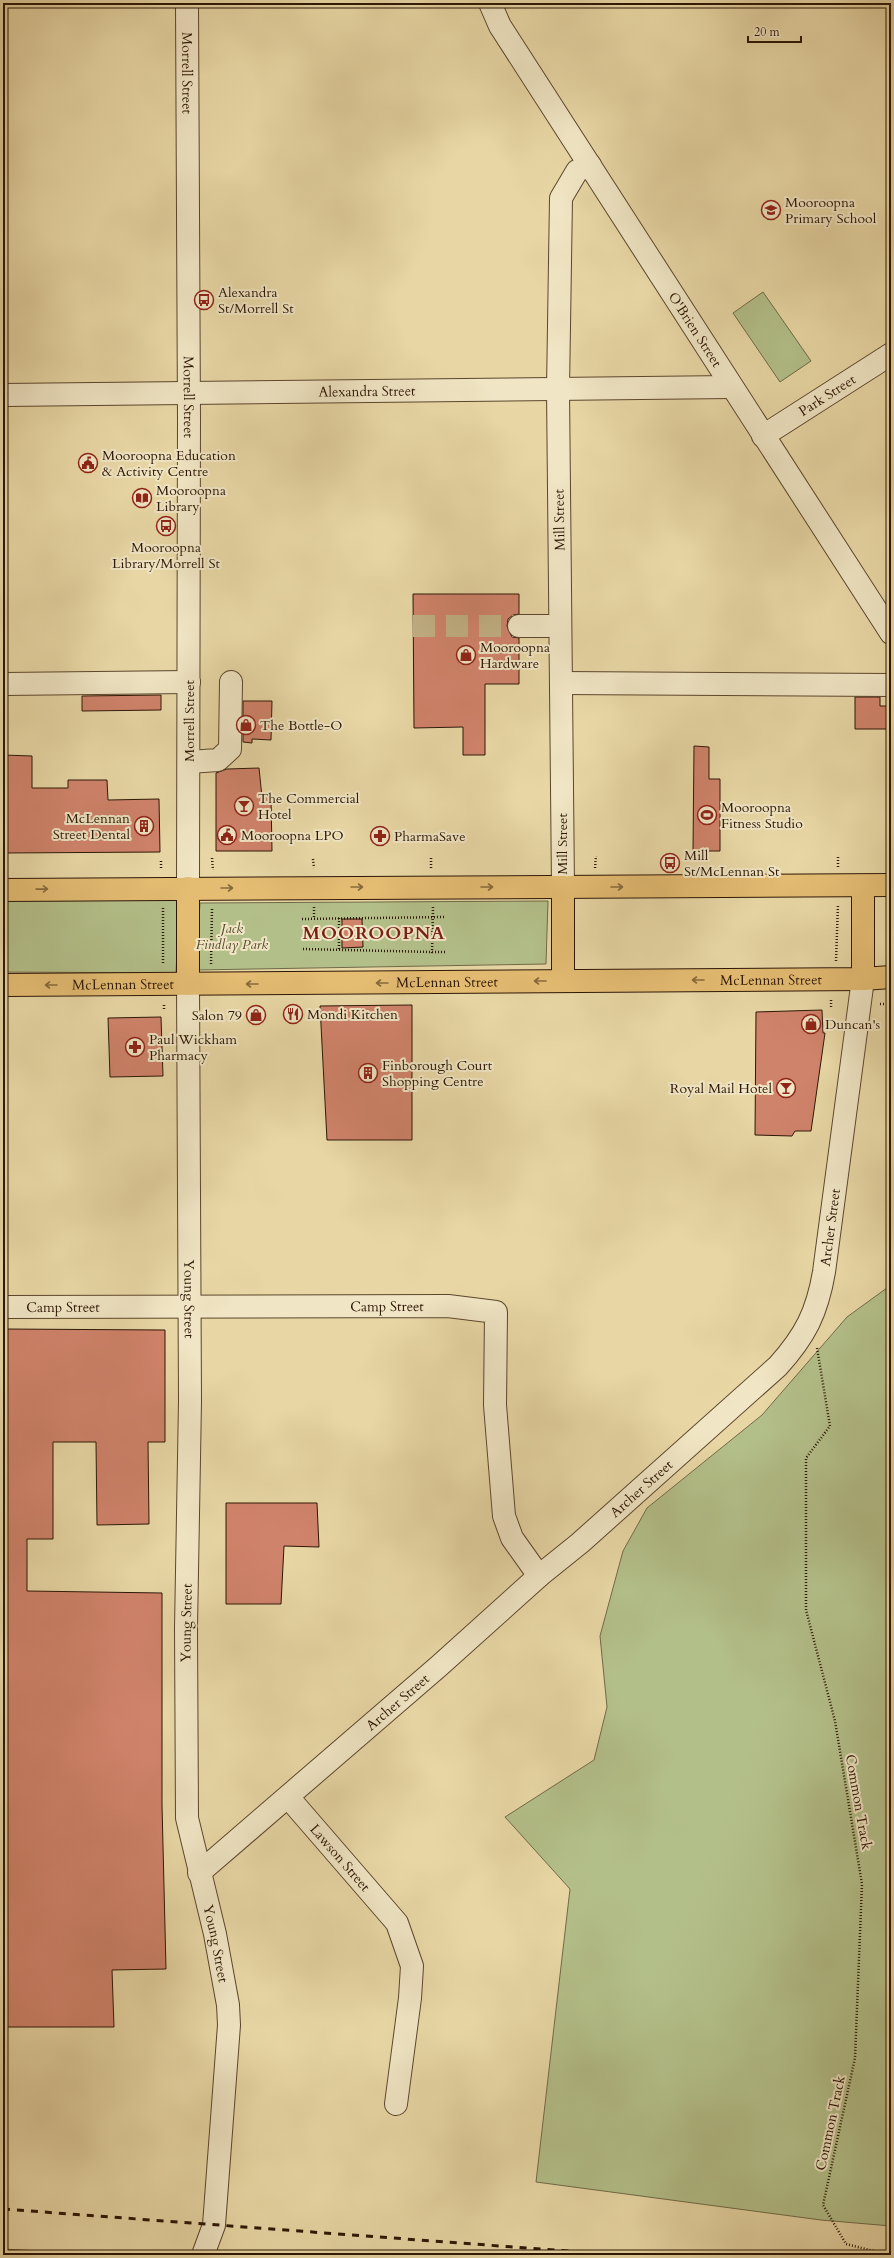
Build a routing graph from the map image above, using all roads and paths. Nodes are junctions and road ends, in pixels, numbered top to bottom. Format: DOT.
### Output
graph roads {
  1 [pos="187,3"];
  2 [pos="479,3"];
  3 [pos="490,3"];
  4 [pos="500,26"];
  5 [pos="590,165"];
  6 [pos="891,354"];
  7 [pos="731,387"];
  8 [pos="558,390"];
  9 [pos="189,394"];
  10 [pos="3,395"];
  11 [pos="763,436"];
  12 [pos="519,626"];
  13 [pos="560,626"];
  14 [pos="891,633"];
  15 [pos="188,682"];
  16 [pos="231,682"];
  17 [pos="561,683"];
  18 [pos="3,684"];
  19 [pos="891,685"];
  20 [pos="189,762"];
  21 [pos="838,857"];
  22 [pos="212,858"];
  23 [pos="161,862"];
  24 [pos="891,885"];
  25 [pos="838,886"];
  26 [pos="863,886"];
  27 [pos="563,887"];
  28 [pos="162,888"];
  29 [pos="188,888"];
  30 [pos="213,888"];
  31 [pos="3,890"];
  32 [pos="433,917"];
  33 [pos="445,917"];
  34 [pos="339,918"];
  35 [pos="302,919"];
  36 [pos="303,949"];
  37 [pos="339,950"];
  38 [pos="432,952"];
  39 [pos="445,952"];
  40 [pos="891,977"];
  41 [pos="833,979"];
  42 [pos="863,979"];
  43 [pos="563,981"];
  44 [pos="164,984"];
  45 [pos="188,984"];
  46 [pos="210,984"];
  47 [pos="3,985"];
  48 [pos="831,1007"];
  49 [pos="164,1009"];
  50 [pos="3,1307"];
  51 [pos="188,1307"];
  52 [pos="810,1322"];
  53 [pos="539,1576"];
  54 [pos="288,1797"];
  55 [pos="199,1873"];
  56 [pos="396,2104"];
  57 [pos="203,2255"];
  58 [pos="890,2255"];
  1 -- 9 [label="street, Morrell Street"];
  2 -- 4 [label="street, O'Brien Street"];
  3 -- 4 [label="street, O'Brien Street"];
  4 -- 5 [label="street, O'Brien Street"];
  5 -- 7 [label="street, O'Brien Street"];
  5 -- 8 [label="street, Mill Street"];
  6 -- 11 [label="street, Park Street"];
  7 -- 8 [label="street, Alexandra Street"];
  7 -- 11 [label="street, O'Brien Street"];
  8 -- 9 [label="street, Alexandra Street"];
  8 -- 13 [label="street, Mill Street"];
  9 -- 10 [label="street, Alexandra Street"];
  9 -- 15 [label="street, Morrell Street"];
  11 -- 14 [label="street, O'Brien Street"];
  12 -- 13 [label="street"];
  13 -- 17 [label="street, Mill Street"];
  15 -- 18 [label="street"];
  15 -- 20 [label="street, Morrell Street"];
  16 -- 20 [label="street"];
  17 -- 19 [label="street"];
  17 -- 27 [label="street, Mill Street"];
  20 -- 29 [label="street, Morrell Street"];
  21 -- 25 [label="path"];
  22 -- 30 [label="path"];
  23 -- 28 [label="path"];
  24 -- 26 [label="highway"];
  25 -- 26 [label="highway"];
  27 -- 25 [label="highway, one-way"];
  25 -- 41 [label="path"];
  26 -- 42 [label="highway"];
  30 -- 27 [label="highway, one-way"];
  27 -- 43 [label="highway"];
  28 -- 29 [label="highway"];
  31 -- 28 [label="highway, one-way"];
  28 -- 44 [label="path"];
  29 -- 30 [label="highway"];
  29 -- 45 [label="highway"];
  30 -- 46 [label="path"];
  32 -- 33 [label="path"];
  32 -- 34 [label="path"];
  32 -- 38 [label="path"];
  34 -- 35 [label="path"];
  34 -- 37 [label="path"];
  36 -- 37 [label="path"];
  37 -- 38 [label="path"];
  38 -- 39 [label="path"];
  40 -- 42 [label="highway, McLennan Street"];
  41 -- 42 [label="highway, McLennan Street"];
  41 -- 43 [label="highway, McLennan Street, one-way"];
  41 -- 48 [label="path"];
  42 -- 52 [label="street, Archer Street"];
  43 -- 46 [label="highway, McLennan Street, one-way"];
  44 -- 45 [label="highway, McLennan Street"];
  44 -- 47 [label="highway, McLennan Street, one-way"];
  44 -- 49 [label="path"];
  45 -- 46 [label="highway, McLennan Street"];
  45 -- 51 [label="street, Young Street"];
  50 -- 51 [label="street, Camp Street"];
  51 -- 53 [label="street, Camp Street"];
  51 -- 55 [label="street, Young Street"];
  52 -- 53 [label="street, Archer Street"];
  52 -- 58 [label="path, Common Track"];
  53 -- 54 [label="street, Archer Street"];
  54 -- 55 [label="street, Archer Street"];
  54 -- 56 [label="street, Lawson Street"];
  55 -- 57 [label="street, Young Street"];
}
